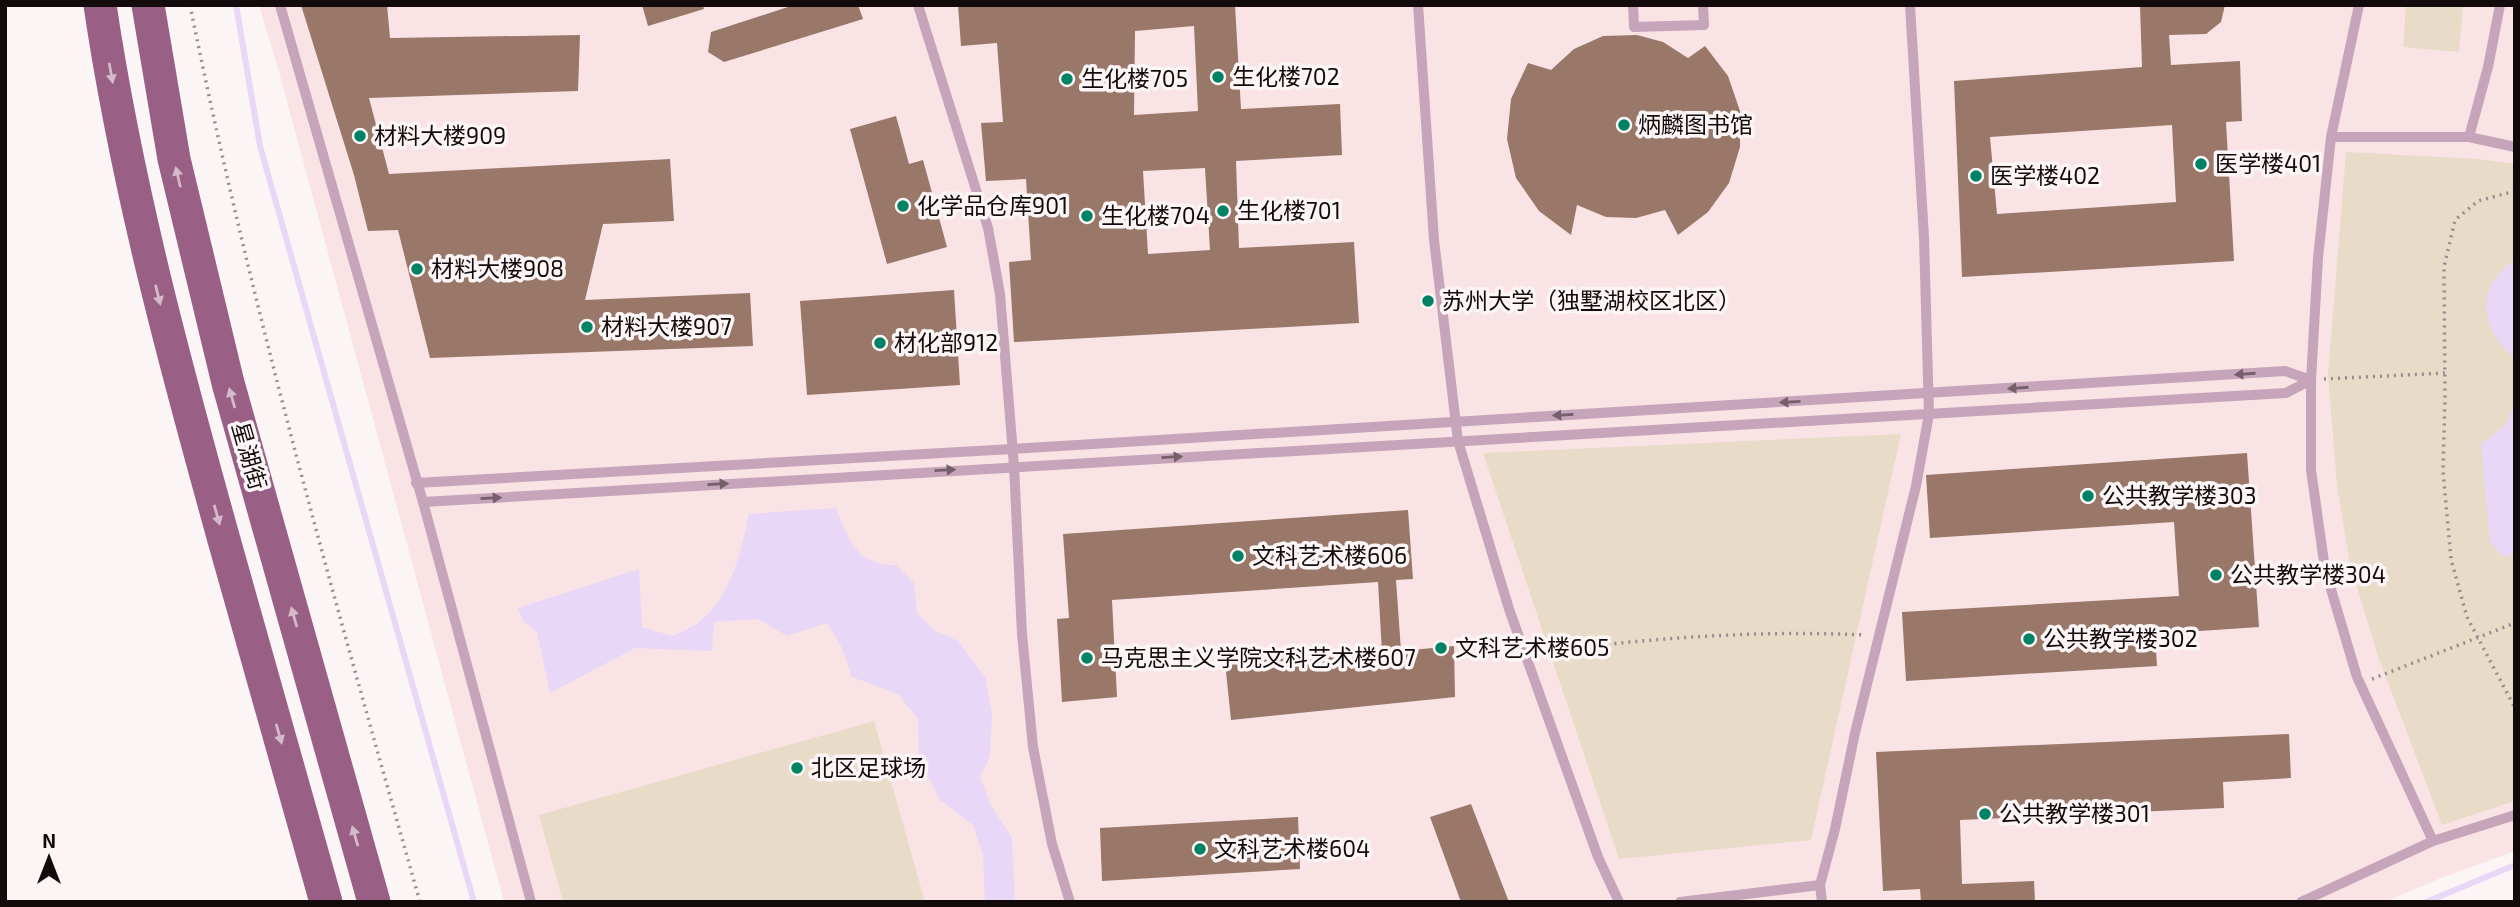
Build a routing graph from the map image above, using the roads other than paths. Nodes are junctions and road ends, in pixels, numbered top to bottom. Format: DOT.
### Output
graph roads {
  1 [pos="100,5"];
  2 [pos="148,5"];
  3 [pos="280,5"];
  4 [pos="918,5"];
  5 [pos="1418,5"];
  6 [pos="1633,5"];
  7 [pos="1703,5"];
  8 [pos="1910,5"];
  9 [pos="2359,5"];
  10 [pos="2500,5"];
  11 [pos="2331,137"];
  12 [pos="2469,137"];
  13 [pos="2515,147"];
  14 [pos="2311,380"];
  15 [pos="1929,393"];
  16 [pos="1929,414"];
  17 [pos="1455,422"];
  18 [pos="1458,441"];
  19 [pos="1013,449"];
  20 [pos="1014,466"];
  21 [pos="416,483"];
  22 [pos="423,502"];
  23 [pos="2515,815"];
  24 [pos="2433,841"];
  25 [pos="1820,885"];
  26 [pos="326,902"];
  27 [pos="374,902"];
  28 [pos="531,902"];
  29 [pos="1070,902"];
  30 [pos="1619,902"];
  31 [pos="1680,902"];
  32 [pos="1822,902"];
  33 [pos="2301,902"];
  1 -- 26 [label="main road, 星湖街, one-way"];
  27 -- 2 [label="main road, 星湖街, one-way"];
  3 -- 21 [label="lane"];
  4 -- 19 [label="lane"];
  5 -- 17 [label="lane"];
  6 -- 7 [label="lane"];
  8 -- 15 [label="lane"];
  9 -- 11 [label="lane"];
  10 -- 12 [label="lane"];
  11 -- 12 [label="lane"];
  11 -- 14 [label="lane"];
  12 -- 13 [label="lane"];
  14 -- 15 [label="lane, one-way"];
  14 -- 16 [label="lane"];
  14 -- 24 [label="lane"];
  15 -- 16 [label="lane"];
  15 -- 17 [label="lane, one-way"];
  16 -- 18 [label="lane"];
  16 -- 25 [label="lane"];
  17 -- 18 [label="lane"];
  17 -- 19 [label="lane"];
  20 -- 18 [label="lane, one-way"];
  18 -- 30 [label="lane"];
  19 -- 20 [label="lane"];
  19 -- 21 [label="lane"];
  22 -- 20 [label="lane, one-way"];
  20 -- 29 [label="lane"];
  21 -- 22 [label="lane"];
  22 -- 28 [label="lane"];
  23 -- 24 [label="lane"];
  24 -- 33 [label="lane"];
  25 -- 31 [label="lane"];
  25 -- 32 [label="lane"];
}
